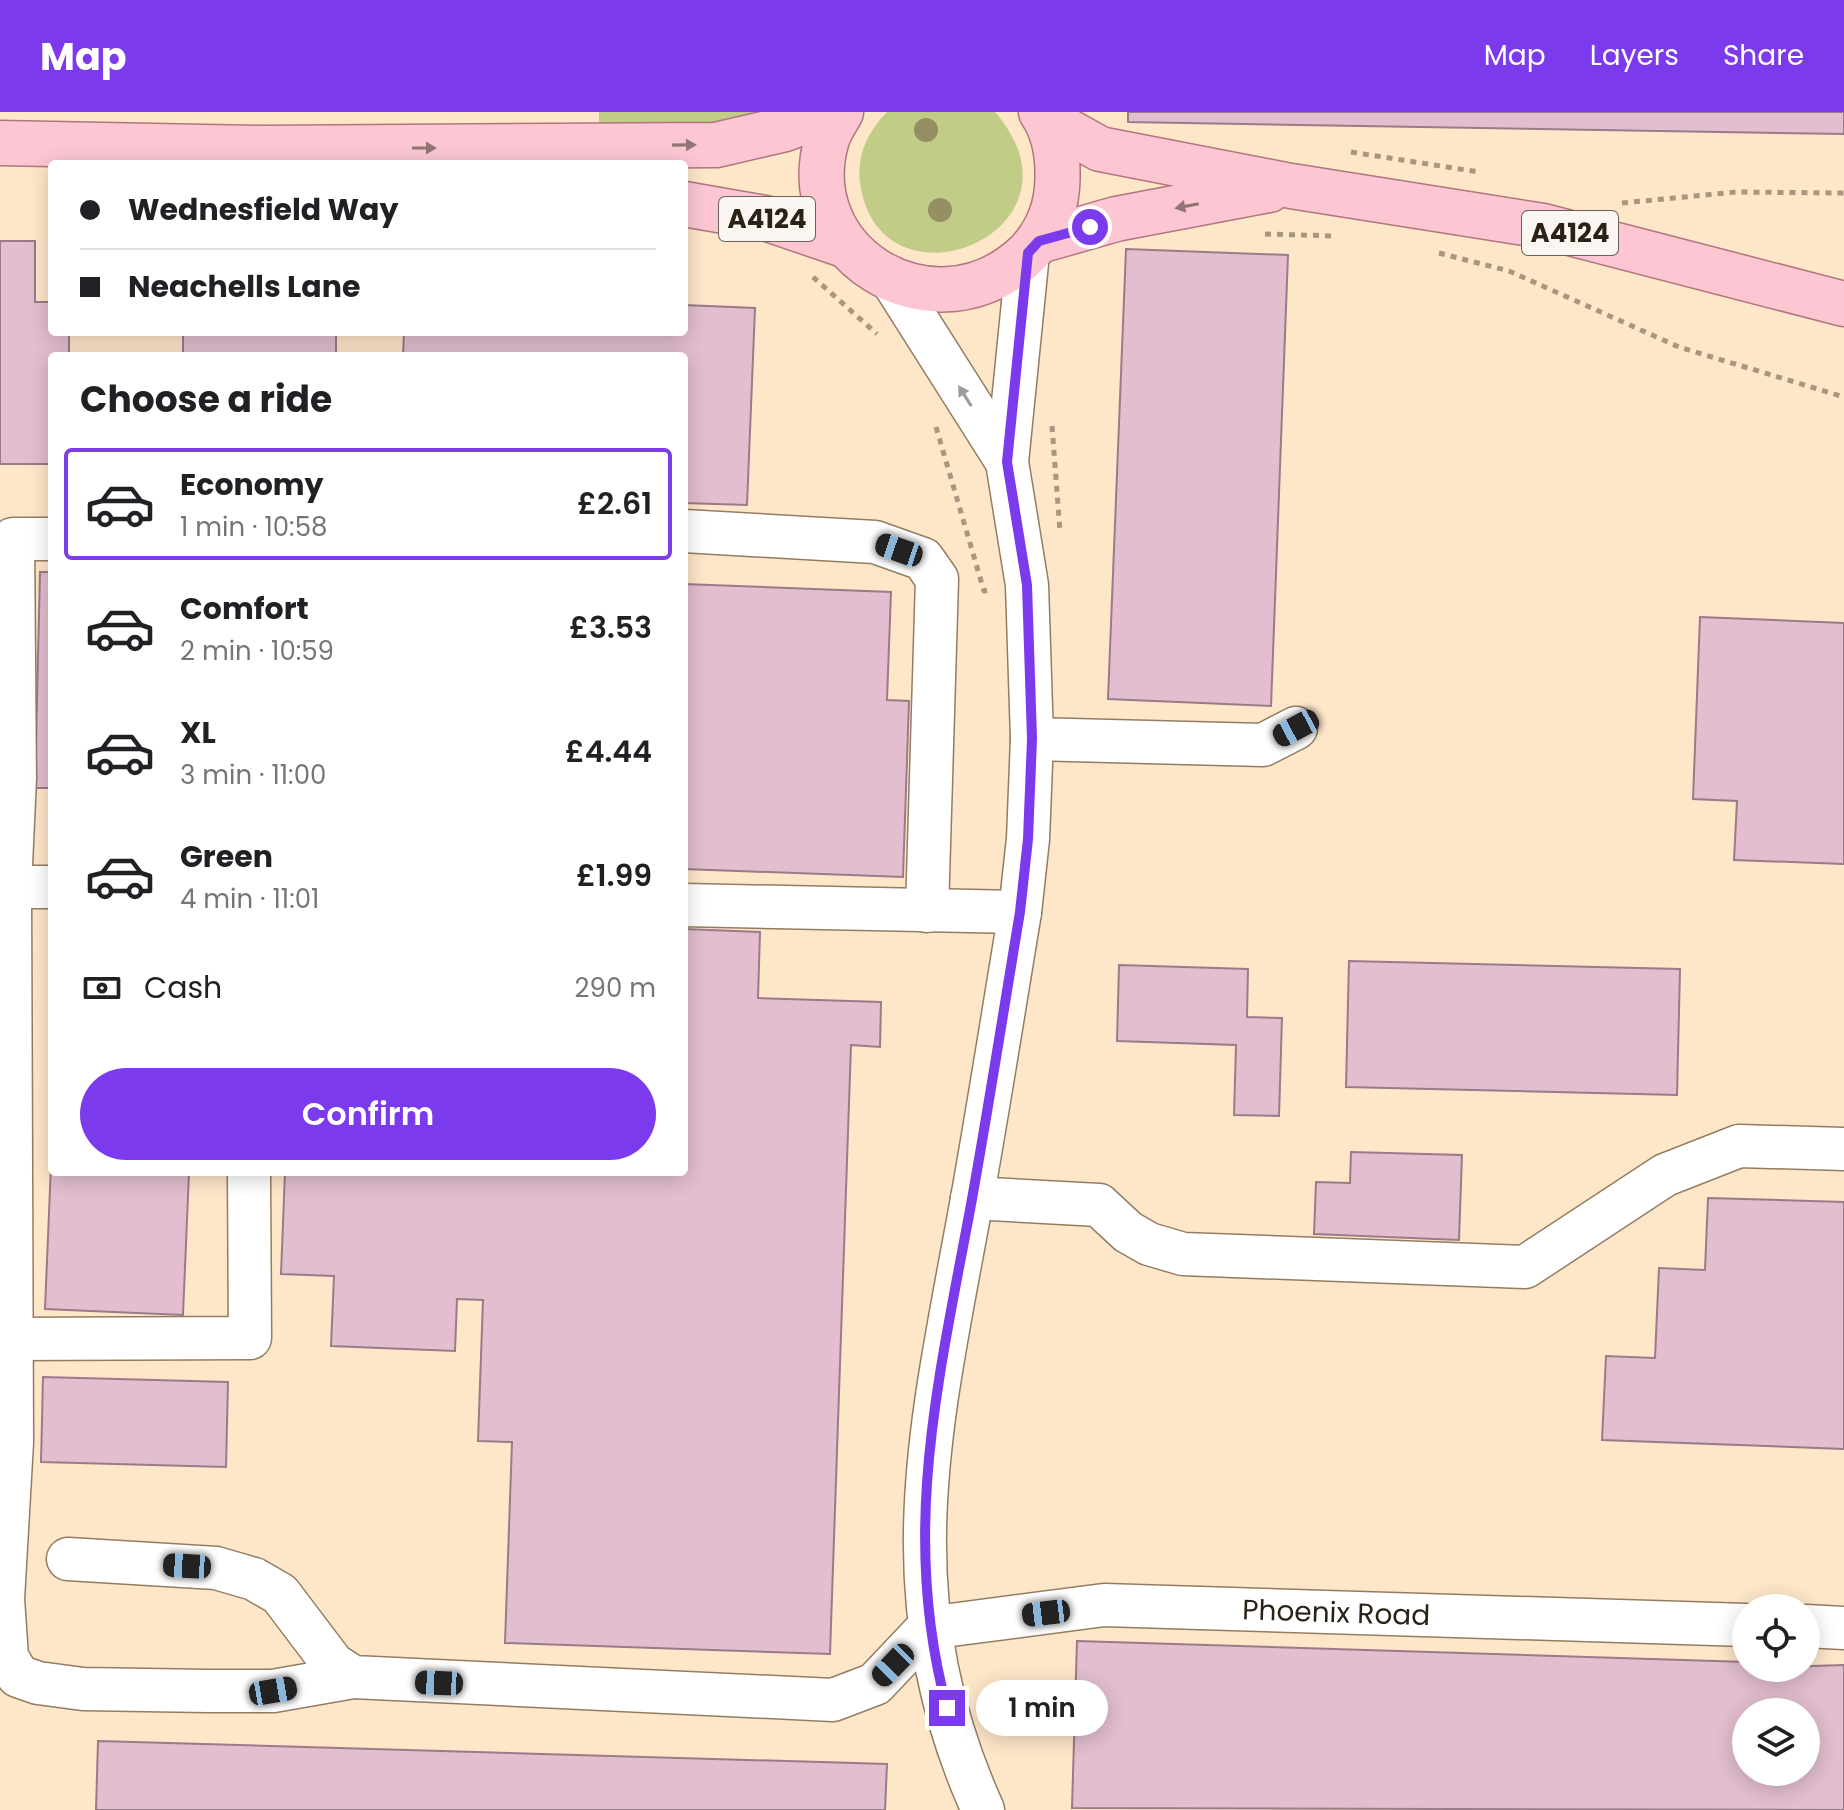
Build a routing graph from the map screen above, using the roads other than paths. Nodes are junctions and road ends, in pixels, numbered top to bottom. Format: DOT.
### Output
graph roads {
  1 [pos="830,112"];
  2 [pos="841,112"];
  3 [pos="1044,116"];
  4 [pos="0,143"];
  5 [pos="262,148"];
  6 [pos="349,160"];
  7 [pos="1291,186"];
  8 [pos="688,205"];
  9 [pos="847,246"];
  10 [pos="1033,247"];
  11 [pos="893,282"];
  12 [pos="1844,304"];
  13 [pos="1007,462"];
  14 [pos="688,531"];
  15 [pos="48,539"];
  16 [pos="1296,728"];
  17 [pos="1032,739"];
  18 [pos="10,887"];
  19 [pos="48,887"];
  20 [pos="688,905"];
  21 [pos="927,911"];
  22 [pos="1020,912"];
  23 [pos="1844,1149"];
  24 [pos="249,1176"];
  25 [pos="972,1198"];
  26 [pos="10,1339"];
  27 [pos="68,1559"];
  28 [pos="1732,1625"];
  29 [pos="1820,1627"];
  30 [pos="928,1628"];
  31 [pos="1844,1628"];
  32 [pos="353,1677"];
  33 [pos="983,1810"];
  5 -- 1 [label="main road, one-way"];
  2 -- 9 [label="main road"];
  3 -- 7 [label="main road, A4124"];
  3 -- 10 [label="main road"];
  4 -- 5 [label="main road"];
  5 -- 6 [label="main road"];
  7 -- 10 [label="main road, A4124, one-way"];
  7 -- 12 [label="main road, A4124"];
  8 -- 9 [label="main road, A4124"];
  9 -- 11 [label="main road"];
  10 -- 11 [label="main road"];
  10 -- 13 [label="street"];
  13 -- 11 [label="street, one-way"];
  13 -- 17 [label="street"];
  14 -- 21 [label="street"];
  15 -- 18 [label="street"];
  16 -- 17 [label="street"];
  17 -- 22 [label="street"];
  18 -- 19 [label="street"];
  18 -- 26 [label="street"];
  20 -- 21 [label="street"];
  21 -- 22 [label="street"];
  22 -- 25 [label="street"];
  23 -- 25 [label="street"];
  24 -- 26 [label="street"];
  25 -- 30 [label="street"];
  26 -- 32 [label="street"];
  27 -- 32 [label="street"];
  28 -- 30 [label="street, Phoenix Road"];
  29 -- 31 [label="street"];
  30 -- 32 [label="street"];
  30 -- 33 [label="street"];
}
